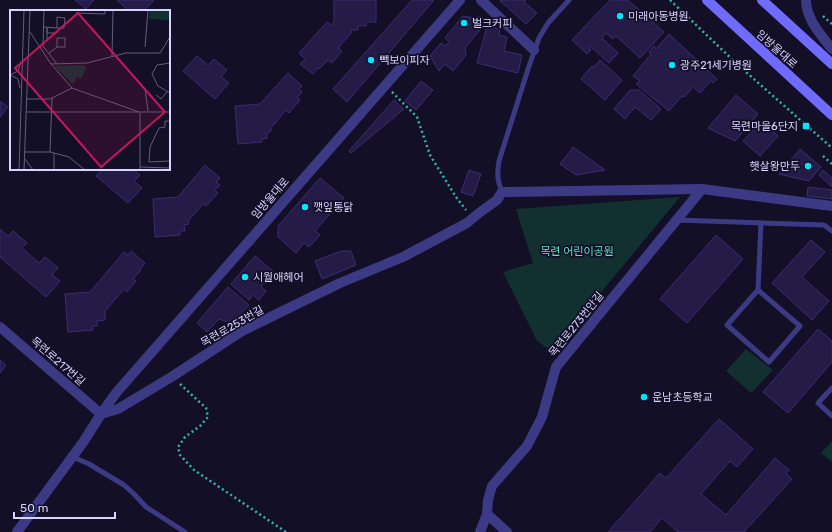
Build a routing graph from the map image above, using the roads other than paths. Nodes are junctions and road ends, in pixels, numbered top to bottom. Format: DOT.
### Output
graph roads {
  1 [pos="460,0"];
  2 [pos="481,0"];
  3 [pos="569,0"];
  4 [pos="707,0"];
  5 [pos="762,0"];
  6 [pos="806,0"];
  7 [pos="832,49"];
  8 [pos="534,50"];
  9 [pos="832,64"];
  10 [pos="832,115"];
  11 [pos="702,189"];
  12 [pos="502,192"];
  13 [pos="832,206"];
  14 [pos="676,220"];
  15 [pos="761,223"];
  16 [pos="832,231"];
  17 [pos="758,290"];
  18 [pos="0,327"];
  19 [pos="832,388"];
  20 [pos="101,414"];
  21 [pos="832,416"];
  22 [pos="73,457"];
  23 [pos="487,514"];
  24 [pos="17,532"];
  25 [pos="185,532"];
  26 [pos="480,532"];
  27 [pos="507,532"];
  1 -- 20 [label="street, 임방울대로"];
  2 -- 8 [label="street"];
  3 -- 8 [label="lane"];
  4 -- 10 [label="main road, 임방울대로"];
  5 -- 9 [label="main road"];
  6 -- 7 [label="street"];
  8 -- 12 [label="lane"];
  11 -- 12 [label="street"];
  11 -- 13 [label="street"];
  11 -- 14 [label="street, 목련로273번안길"];
  12 -- 20 [label="street, 목련로253번길"];
  14 -- 15 [label="lane"];
  14 -- 23 [label="street, 목련로273번안길"];
  15 -- 16 [label="lane"];
  15 -- 17 [label="lane"];
  17 -- 17 [label="lane"];
  18 -- 20 [label="street, 목련로217번길"];
  19 -- 21 [label="lane"];
  20 -- 22 [label="street"];
  22 -- 24 [label="street"];
  22 -- 25 [label="lane"];
  23 -- 26 [label="street, 목련로273번안길"];
  23 -- 27 [label="street"];
}
